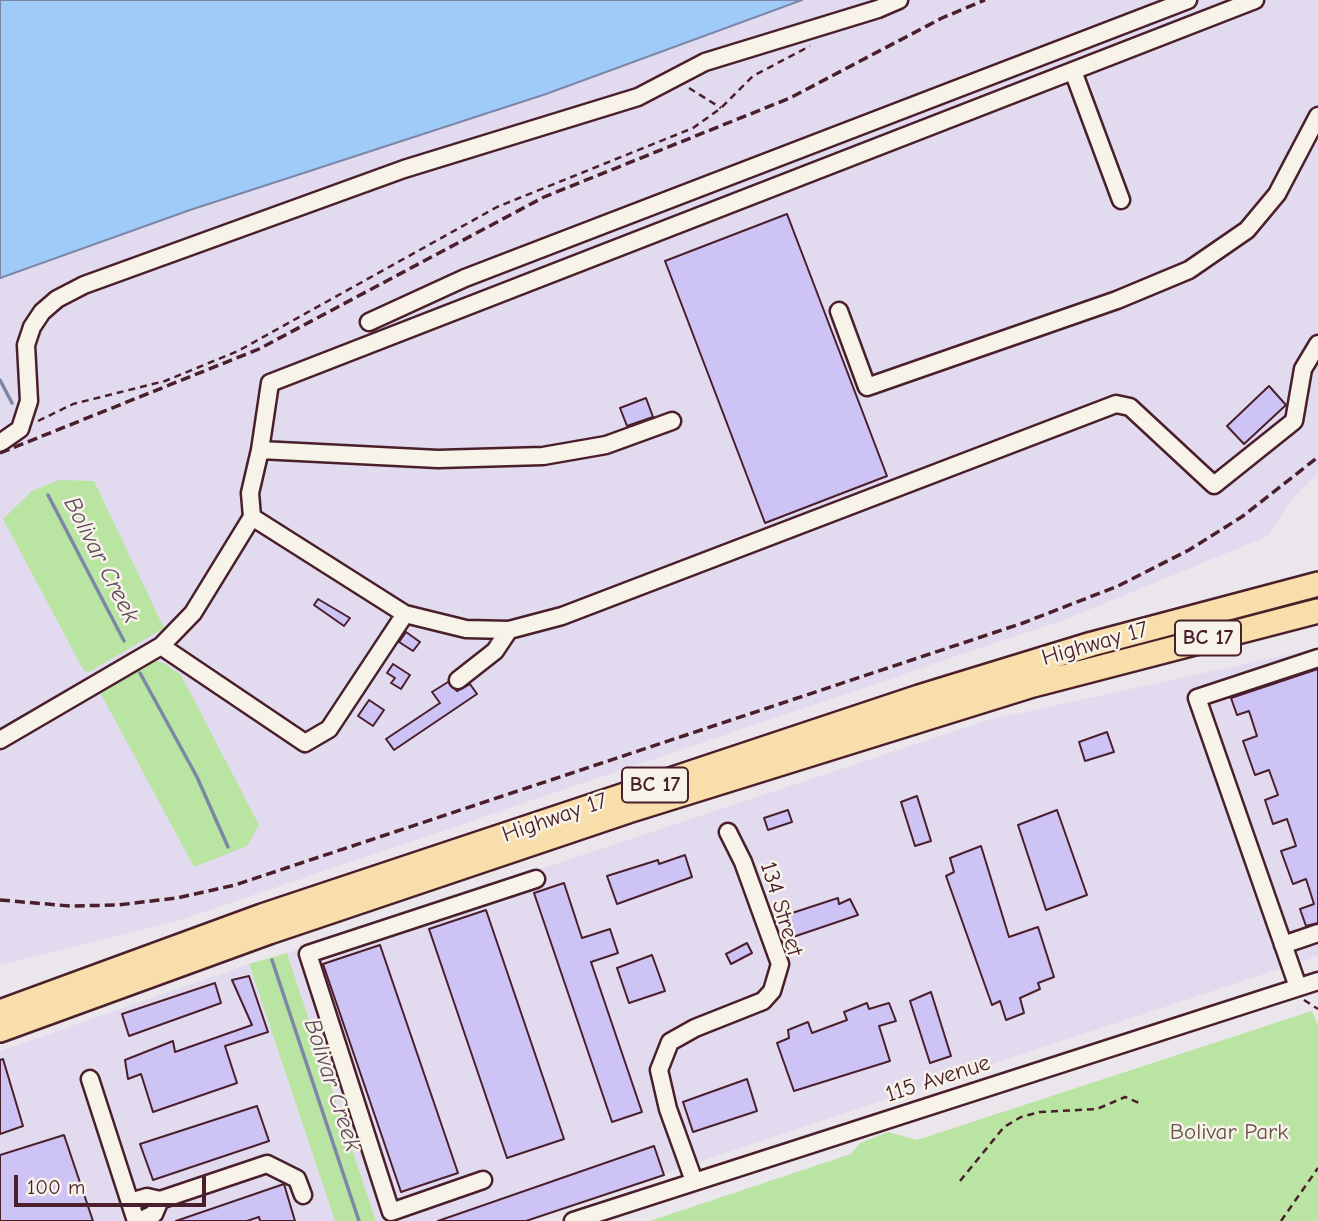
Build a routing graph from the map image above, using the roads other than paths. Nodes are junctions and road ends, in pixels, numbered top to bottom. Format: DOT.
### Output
graph roads {
  1 [pos="899,0"];
  2 [pos="1188,0"];
  3 [pos="1255,0"];
  4 [pos="1128,23"];
  5 [pos="1137,46"];
  6 [pos="1073,71"];
  7 [pos="933,98"];
  8 [pos="1318,116"];
  9 [pos="941,121"];
  10 [pos="734,175"];
  11 [pos="743,198"];
  12 [pos="1121,200"];
  13 [pos="839,311"];
  14 [pos="369,322"];
  15 [pos="1318,344"];
  16 [pos="672,421"];
  17 [pos="2,445"];
  18 [pos="260,450"];
  19 [pos="252,517"];
  20 [pos="1318,584"];
  21 [pos="1318,611"];
  22 [pos="405,614"];
  23 [pos="509,630"];
  24 [pos="161,646"];
  25 [pos="1318,659"];
  26 [pos="458,680"];
  27 [pos="0,740"];
  28 [pos="728,832"];
  29 [pos="536,879"];
  30 [pos="1318,933"];
  31 [pos="1283,945"];
  32 [pos="1318,981"];
  33 [pos="1298,987"];
  34 [pos="0,1012"];
  35 [pos="0,1030"];
  36 [pos="90,1079"];
  37 [pos="483,1180"];
  38 [pos="694,1181"];
  39 [pos="303,1195"];
  40 [pos="160,1200"];
  41 [pos="130,1202"];
  42 [pos="137,1221"];
  43 [pos="573,1221"];
  1 -- 17 [label="street"];
  2 -- 4 [label="street"];
  3 -- 5 [label="street"];
  4 -- 5 [label="street"];
  4 -- 7 [label="street"];
  5 -- 6 [label="street"];
  6 -- 9 [label="street"];
  6 -- 12 [label="street"];
  7 -- 9 [label="street"];
  7 -- 10 [label="street"];
  8 -- 13 [label="street"];
  9 -- 11 [label="street"];
  10 -- 11 [label="street"];
  10 -- 14 [label="street"];
  11 -- 18 [label="street"];
  15 -- 23 [label="street"];
  16 -- 18 [label="street"];
  18 -- 19 [label="street"];
  19 -- 22 [label="street"];
  19 -- 24 [label="street"];
  20 -- 34 [label="highway, Highway 17 / BC 17"];
  21 -- 35 [label="highway, Highway 17 / BC 17"];
  22 -- 23 [label="street"];
  22 -- 24 [label="street"];
  23 -- 26 [label="street"];
  24 -- 27 [label="street"];
  25 -- 31 [label="street"];
  28 -- 38 [label="street, 134 Street"];
  29 -- 37 [label="street"];
  30 -- 31 [label="street"];
  31 -- 33 [label="street"];
  32 -- 33 [label="street, 115 Avenue"];
  33 -- 38 [label="street, 115 Avenue"];
  36 -- 41 [label="street"];
  38 -- 43 [label="street, 115 Avenue"];
  39 -- 40 [label="street"];
  40 -- 41 [label="street"];
  40 -- 42 [label="street"];
  41 -- 42 [label="street"];
}
